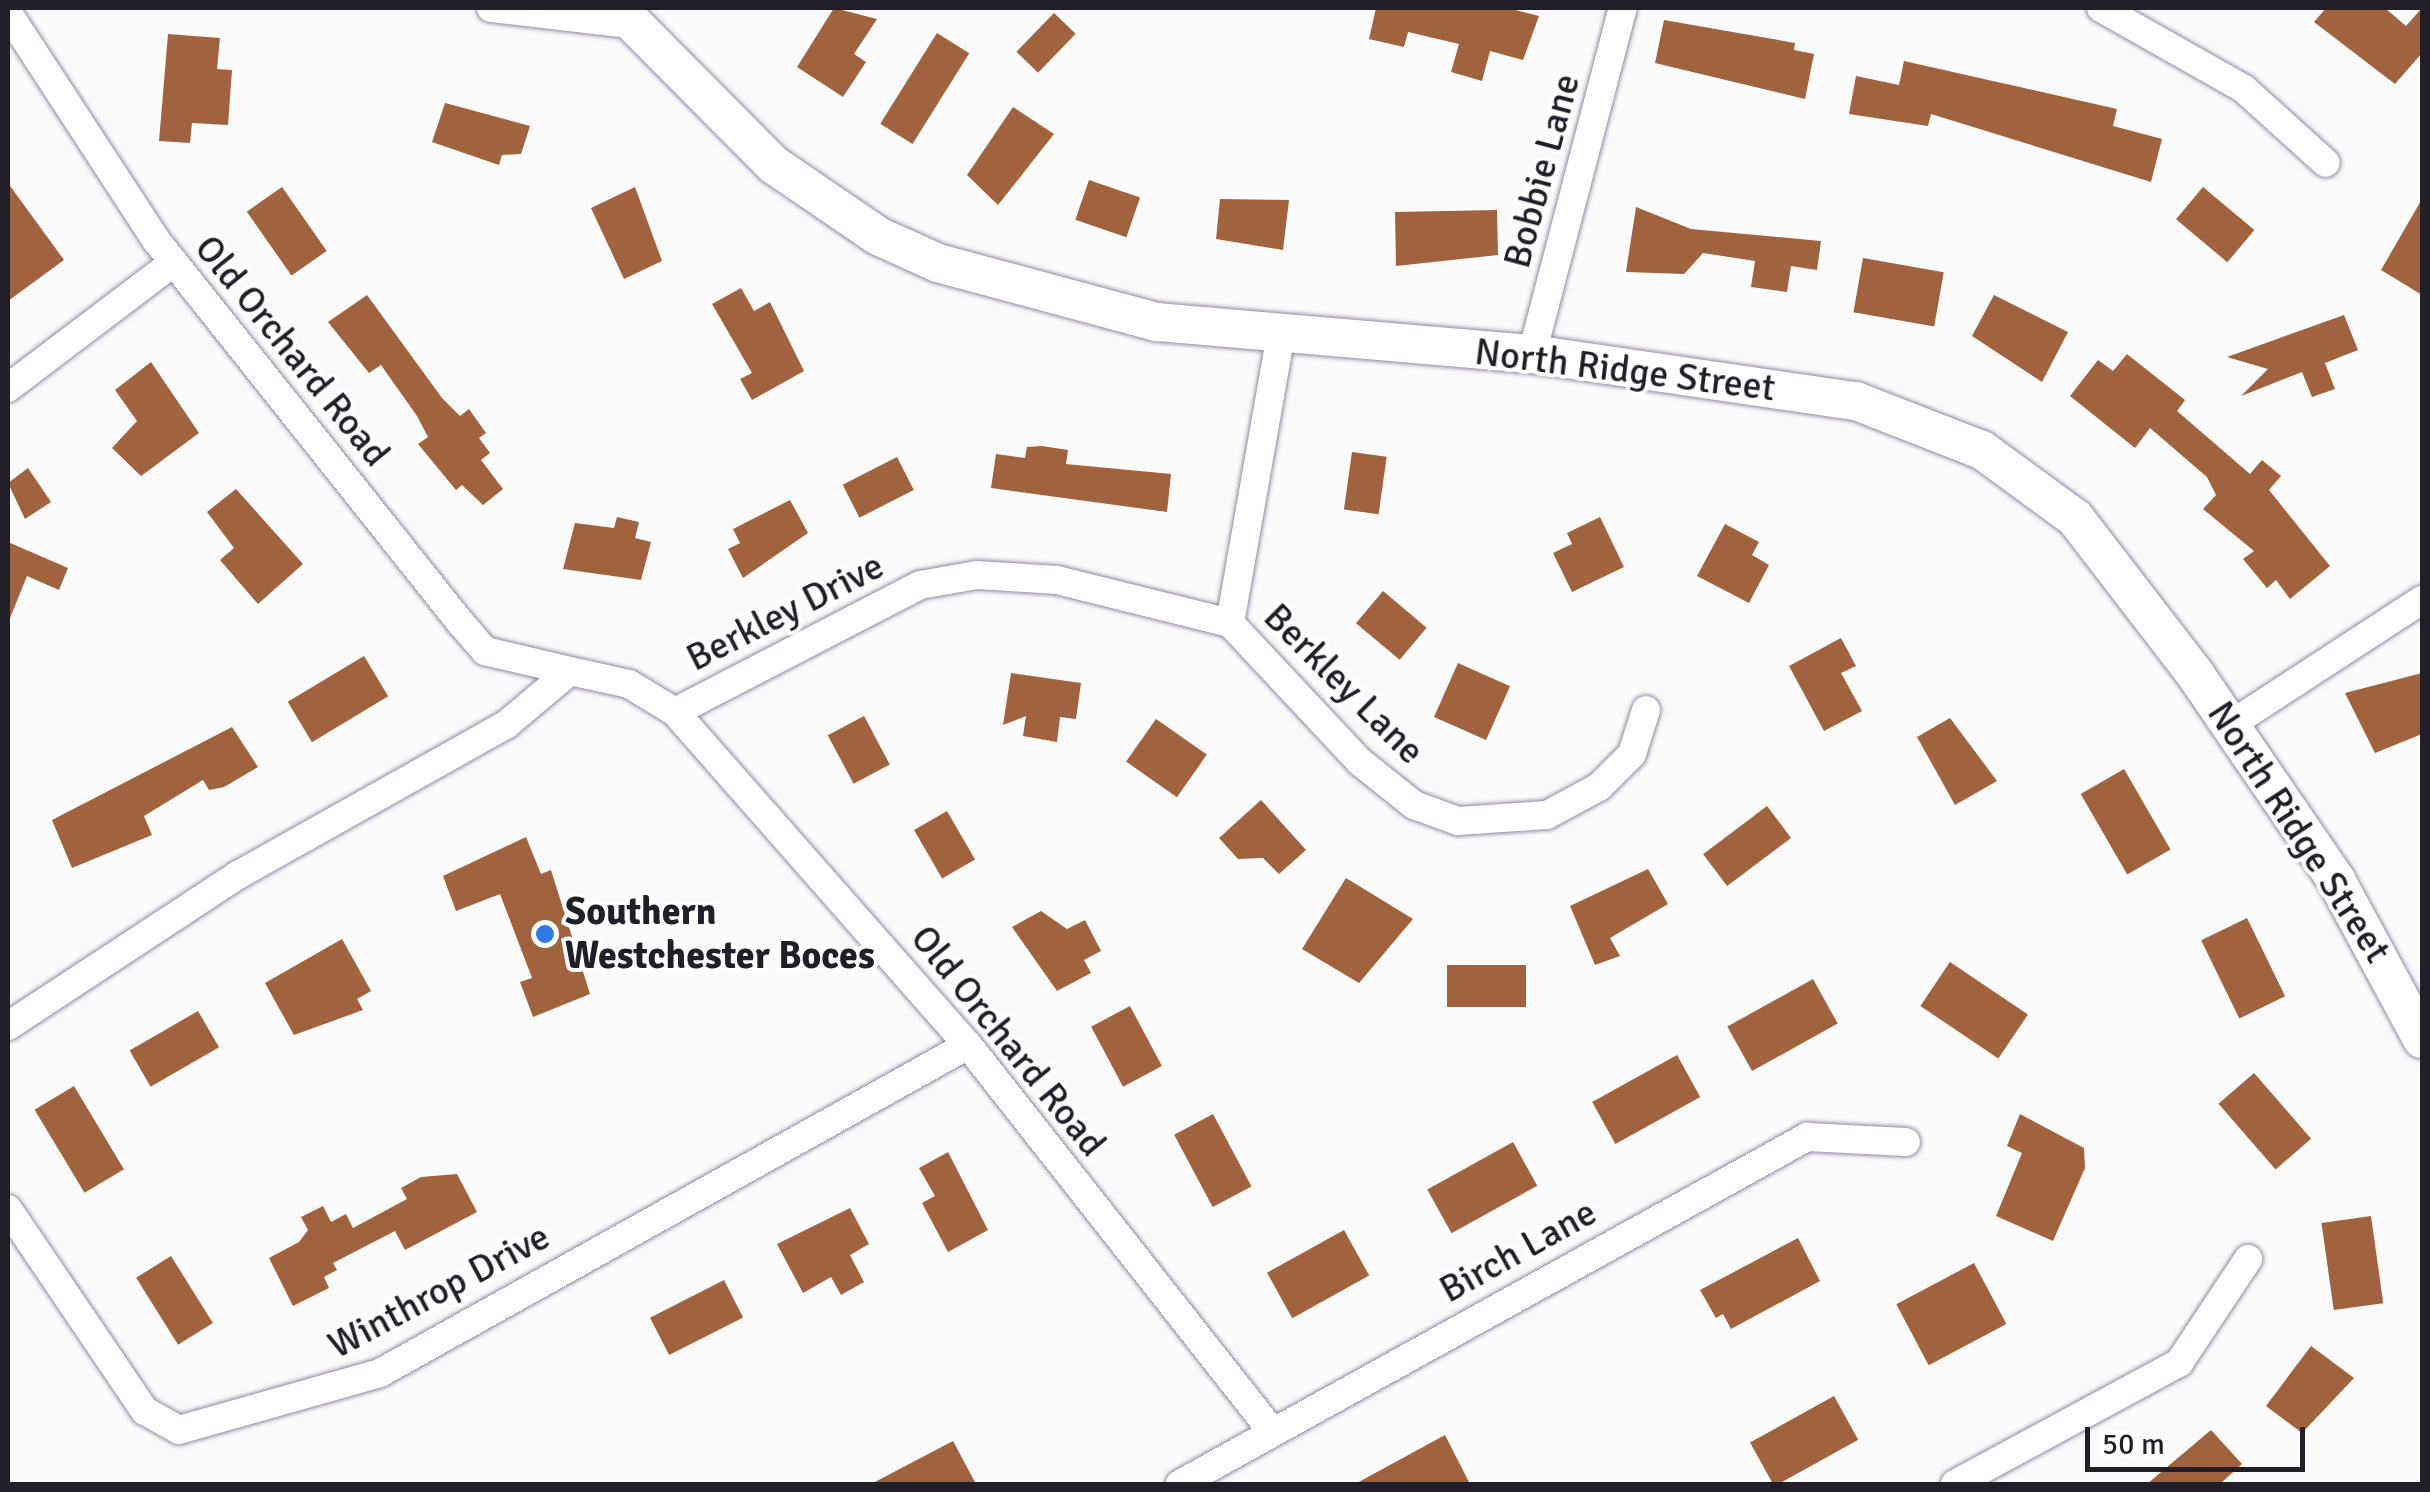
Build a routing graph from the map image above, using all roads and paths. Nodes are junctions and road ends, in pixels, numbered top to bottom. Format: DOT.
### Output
graph roads {
  1 [pos="491,8"];
  2 [pos="1623,8"];
  3 [pos="2102,8"];
  4 [pos="8,13"];
  5 [pos="627,16"];
  6 [pos="2326,163"];
  7 [pos="174,262"];
  8 [pos="1281,333"];
  9 [pos="1532,354"];
  10 [pos="8,388"];
  11 [pos="2422,600"];
  12 [pos="1230,623"];
  13 [pos="570,671"];
  14 [pos="1646,710"];
  15 [pos="675,712"];
  16 [pos="2230,725"];
  17 [pos="8,1026"];
  18 [pos="2422,1039"];
  19 [pos="968,1045"];
  20 [pos="1906,1142"];
  21 [pos="8,1209"];
  22 [pos="2248,1259"];
  23 [pos="1270,1428"];
  24 [pos="1180,1484"];
  25 [pos="1955,1484"];
  1 -- 5 [label="street"];
  2 -- 9 [label="street, Bobbie Lane"];
  3 -- 6 [label="street"];
  4 -- 7 [label="street, Old Orchard Road"];
  5 -- 8 [label="street, North Ridge Street"];
  7 -- 10 [label="street"];
  7 -- 13 [label="street, Old Orchard Road"];
  8 -- 9 [label="street, North Ridge Street"];
  8 -- 12 [label="street"];
  9 -- 16 [label="street, North Ridge Street"];
  11 -- 16 [label="street"];
  12 -- 14 [label="street, Berkley Lane"];
  12 -- 15 [label="street, Berkley Drive"];
  13 -- 15 [label="street, Berkley Drive"];
  13 -- 17 [label="street"];
  15 -- 19 [label="street, Old Orchard Road"];
  16 -- 18 [label="street, North Ridge Street"];
  19 -- 21 [label="street, Winthrop Drive"];
  19 -- 23 [label="street, Old Orchard Road"];
  20 -- 23 [label="street, Birch Lane"];
  22 -- 25 [label="street"];
  23 -- 24 [label="street, Birch Lane"];
}
